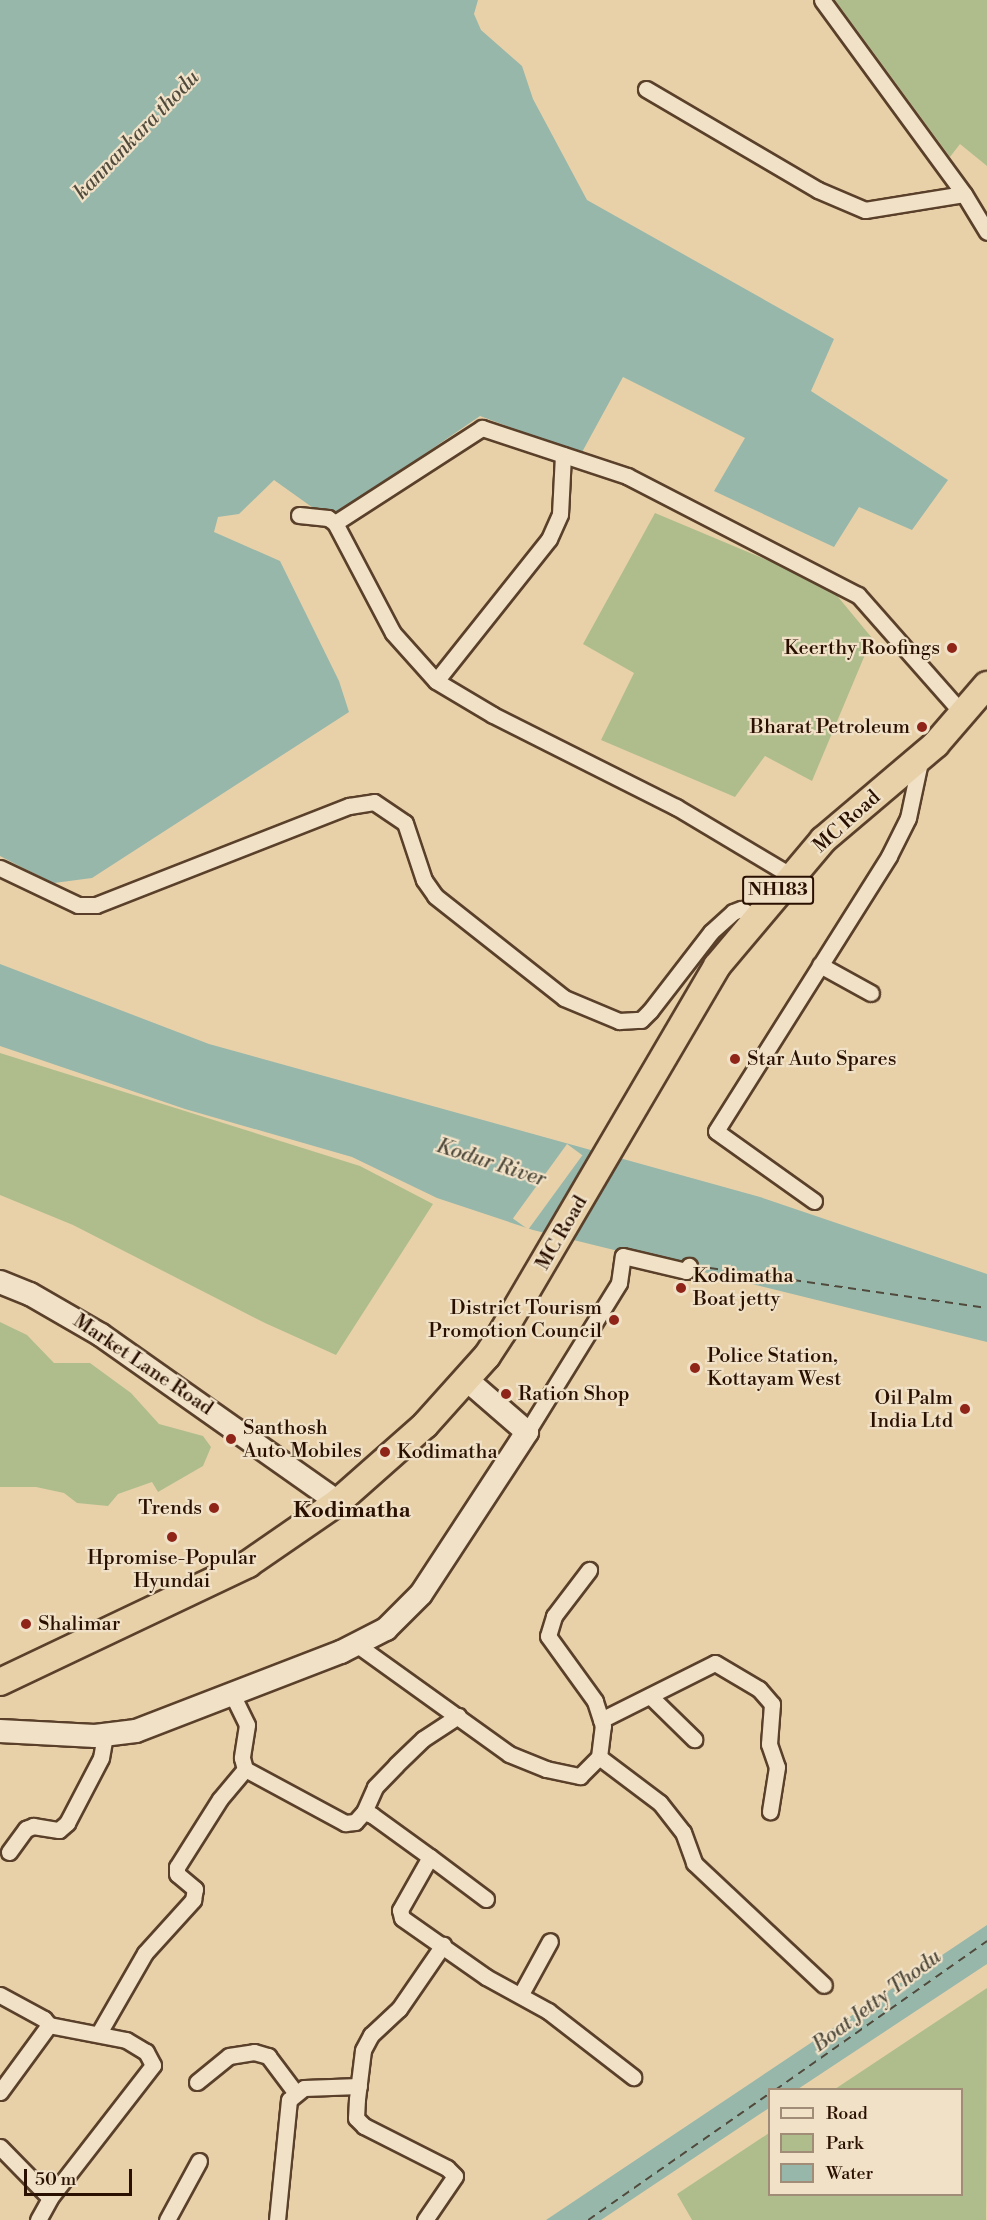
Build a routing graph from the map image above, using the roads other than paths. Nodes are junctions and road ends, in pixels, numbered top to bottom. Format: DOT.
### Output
graph roads {
  1 [pos="822,0"];
  2 [pos="646,89"];
  3 [pos="964,194"];
  4 [pos="987,232"];
  5 [pos="563,454"];
  6 [pos="299,515"];
  7 [pos="335,523"];
  8 [pos="436,681"];
  9 [pos="987,685"];
  10 [pos="963,714"];
  11 [pos="921,757"];
  12 [pos="0,868"];
  13 [pos="790,875"];
  14 [pos="755,918"];
  15 [pos="820,965"];
  16 [pos="871,993"];
  17 [pos="814,1201"];
  18 [pos="689,1266"];
  19 [pos="0,1282"];
  20 [pos="467,1380"];
  21 [pos="527,1432"];
  22 [pos="338,1502"];
  23 [pos="589,1570"];
  24 [pos="356,1644"];
  25 [pos="0,1682"];
  26 [pos="232,1694"];
  27 [pos="650,1696"];
  28 [pos="458,1716"];
  29 [pos="601,1720"];
  30 [pos="0,1731"];
  31 [pos="105,1734"];
  32 [pos="694,1739"];
  33 [pos="599,1757"];
  34 [pos="245,1769"];
  35 [pos="770,1811"];
  36 [pos="364,1812"];
  37 [pos="9,1852"];
  38 [pos="430,1857"];
  39 [pos="486,1899"];
  40 [pos="550,1941"];
  41 [pos="443,1945"];
  42 [pos="824,1985"];
  43 [pos="521,1994"];
  44 [pos="0,1995"];
  45 [pos="49,2025"];
  46 [pos="99,2033"];
  47 [pos="633,2077"];
  48 [pos="197,2082"];
  49 [pos="359,2086"];
  50 [pos="0,2092"];
  51 [pos="295,2092"];
  52 [pos="0,2147"];
  53 [pos="199,2161"];
  54 [pos="50,2198"];
  55 [pos="38,2220"];
  56 [pos="167,2220"];
  57 [pos="277,2220"];
  58 [pos="425,2220"];
  1 -- 3 [label="street"];
  2 -- 3 [label="street"];
  3 -- 4 [label="street"];
  5 -- 7 [label="street"];
  5 -- 8 [label="street"];
  5 -- 10 [label="street"];
  6 -- 7 [label="street"];
  7 -- 8 [label="street"];
  8 -- 13 [label="street"];
  9 -- 10 [label="highway, MC Road / NH183"];
  10 -- 11 [label="highway, MC Road / NH183"];
  11 -- 13 [label="highway, MC Road / NH183"];
  11 -- 15 [label="street"];
  12 -- 14 [label="street"];
  13 -- 14 [label="highway, MC Road / NH183"];
  14 -- 20 [label="highway, MC Road / NH183"];
  15 -- 16 [label="street"];
  15 -- 17 [label="street"];
  18 -- 21 [label="street"];
  19 -- 22 [label="main road, Market Lane Road"];
  20 -- 21 [label="main road"];
  20 -- 22 [label="highway, MC Road / NH183"];
  21 -- 24 [label="main road"];
  22 -- 25 [label="highway, MC Road / NH183"];
  23 -- 29 [label="street"];
  24 -- 26 [label="main road"];
  24 -- 28 [label="street"];
  26 -- 31 [label="main road"];
  26 -- 34 [label="street"];
  27 -- 29 [label="street"];
  27 -- 32 [label="street"];
  27 -- 35 [label="street"];
  28 -- 33 [label="street"];
  28 -- 36 [label="street"];
  29 -- 33 [label="street"];
  30 -- 31 [label="main road"];
  31 -- 37 [label="street"];
  33 -- 42 [label="street"];
  34 -- 36 [label="street"];
  34 -- 46 [label="street"];
  36 -- 38 [label="street"];
  38 -- 39 [label="street"];
  38 -- 41 [label="street"];
  40 -- 43 [label="street"];
  41 -- 43 [label="street"];
  41 -- 49 [label="street"];
  43 -- 47 [label="street"];
  44 -- 45 [label="street"];
  45 -- 46 [label="street"];
  45 -- 50 [label="street"];
  46 -- 54 [label="street"];
  48 -- 51 [label="street"];
  49 -- 51 [label="street"];
  49 -- 58 [label="street"];
  51 -- 57 [label="street"];
  52 -- 54 [label="street"];
  53 -- 56 [label="street"];
  54 -- 55 [label="street"];
}
